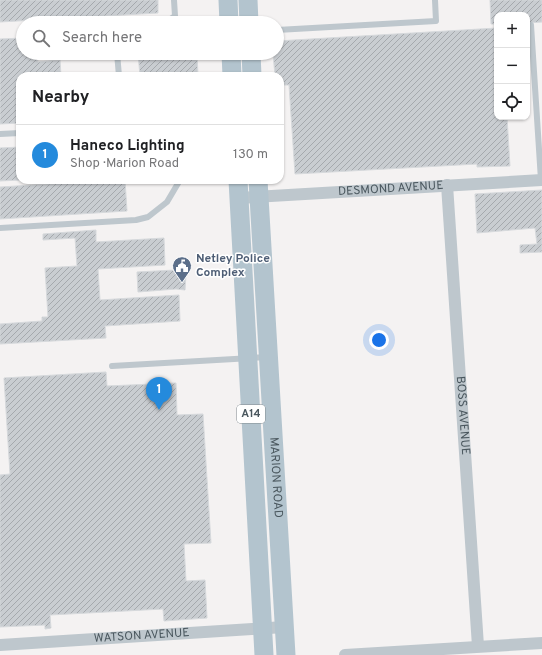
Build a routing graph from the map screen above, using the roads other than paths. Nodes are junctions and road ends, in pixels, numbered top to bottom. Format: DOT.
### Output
graph roads {
  1 [pos="174,0"];
  2 [pos="228,0"];
  3 [pos="248,0"];
  4 [pos="435,0"];
  5 [pos="175,16"];
  6 [pos="229,16"];
  7 [pos="249,16"];
  8 [pos="531,25"];
  9 [pos="284,30"];
  10 [pos="118,60"];
  11 [pos="231,60"];
  12 [pos="251,60"];
  13 [pos="119,72"];
  14 [pos="232,72"];
  15 [pos="252,72"];
  16 [pos="16,133"];
  17 [pos="0,134"];
  18 [pos="541,180"];
  19 [pos="178,184"];
  20 [pos="447,185"];
  21 [pos="238,189"];
  22 [pos="258,189"];
  23 [pos="0,228"];
  24 [pos="268,357"];
  25 [pos="248,358"];
  26 [pos="112,366"];
  27 [pos="284,628"];
  28 [pos="263,629"];
  29 [pos="542,643"];
  30 [pos="0,645"];
  31 [pos="478,646"];
  32 [pos="264,655"];
  33 [pos="286,655"];
  34 [pos="345,655"];
  1 -- 5 [label="lane"];
  2 -- 6 [label="main road"];
  3 -- 7 [label="main road"];
  4 -- 9 [label="lane"];
  8 -- 18 [label="lane"];
  10 -- 13 [label="lane"];
  11 -- 14 [label="main road"];
  12 -- 15 [label="main road"];
  16 -- 17 [label="lane"];
  18 -- 20 [label="street, DESMOND AVENUE"];
  19 -- 23 [label="lane"];
  20 -- 22 [label="street, DESMOND AVENUE"];
  20 -- 31 [label="street, BOSS AVENUE"];
  21 -- 22 [label="street, DESMOND AVENUE"];
  21 -- 25 [label="main road, MARION ROAD / A14"];
  22 -- 24 [label="main road, MARION ROAD / A14"];
  24 -- 25 [label="lane"];
  24 -- 27 [label="main road, MARION ROAD / A14"];
  25 -- 26 [label="lane"];
  25 -- 28 [label="main road, MARION ROAD / A14"];
  27 -- 28 [label="street, WATSON AVENUE"];
  27 -- 33 [label="main road, MARION ROAD / A14"];
  28 -- 30 [label="street, WATSON AVENUE"];
  28 -- 32 [label="main road, MARION ROAD / A14"];
  29 -- 31 [label="street"];
  31 -- 34 [label="street"];
}
